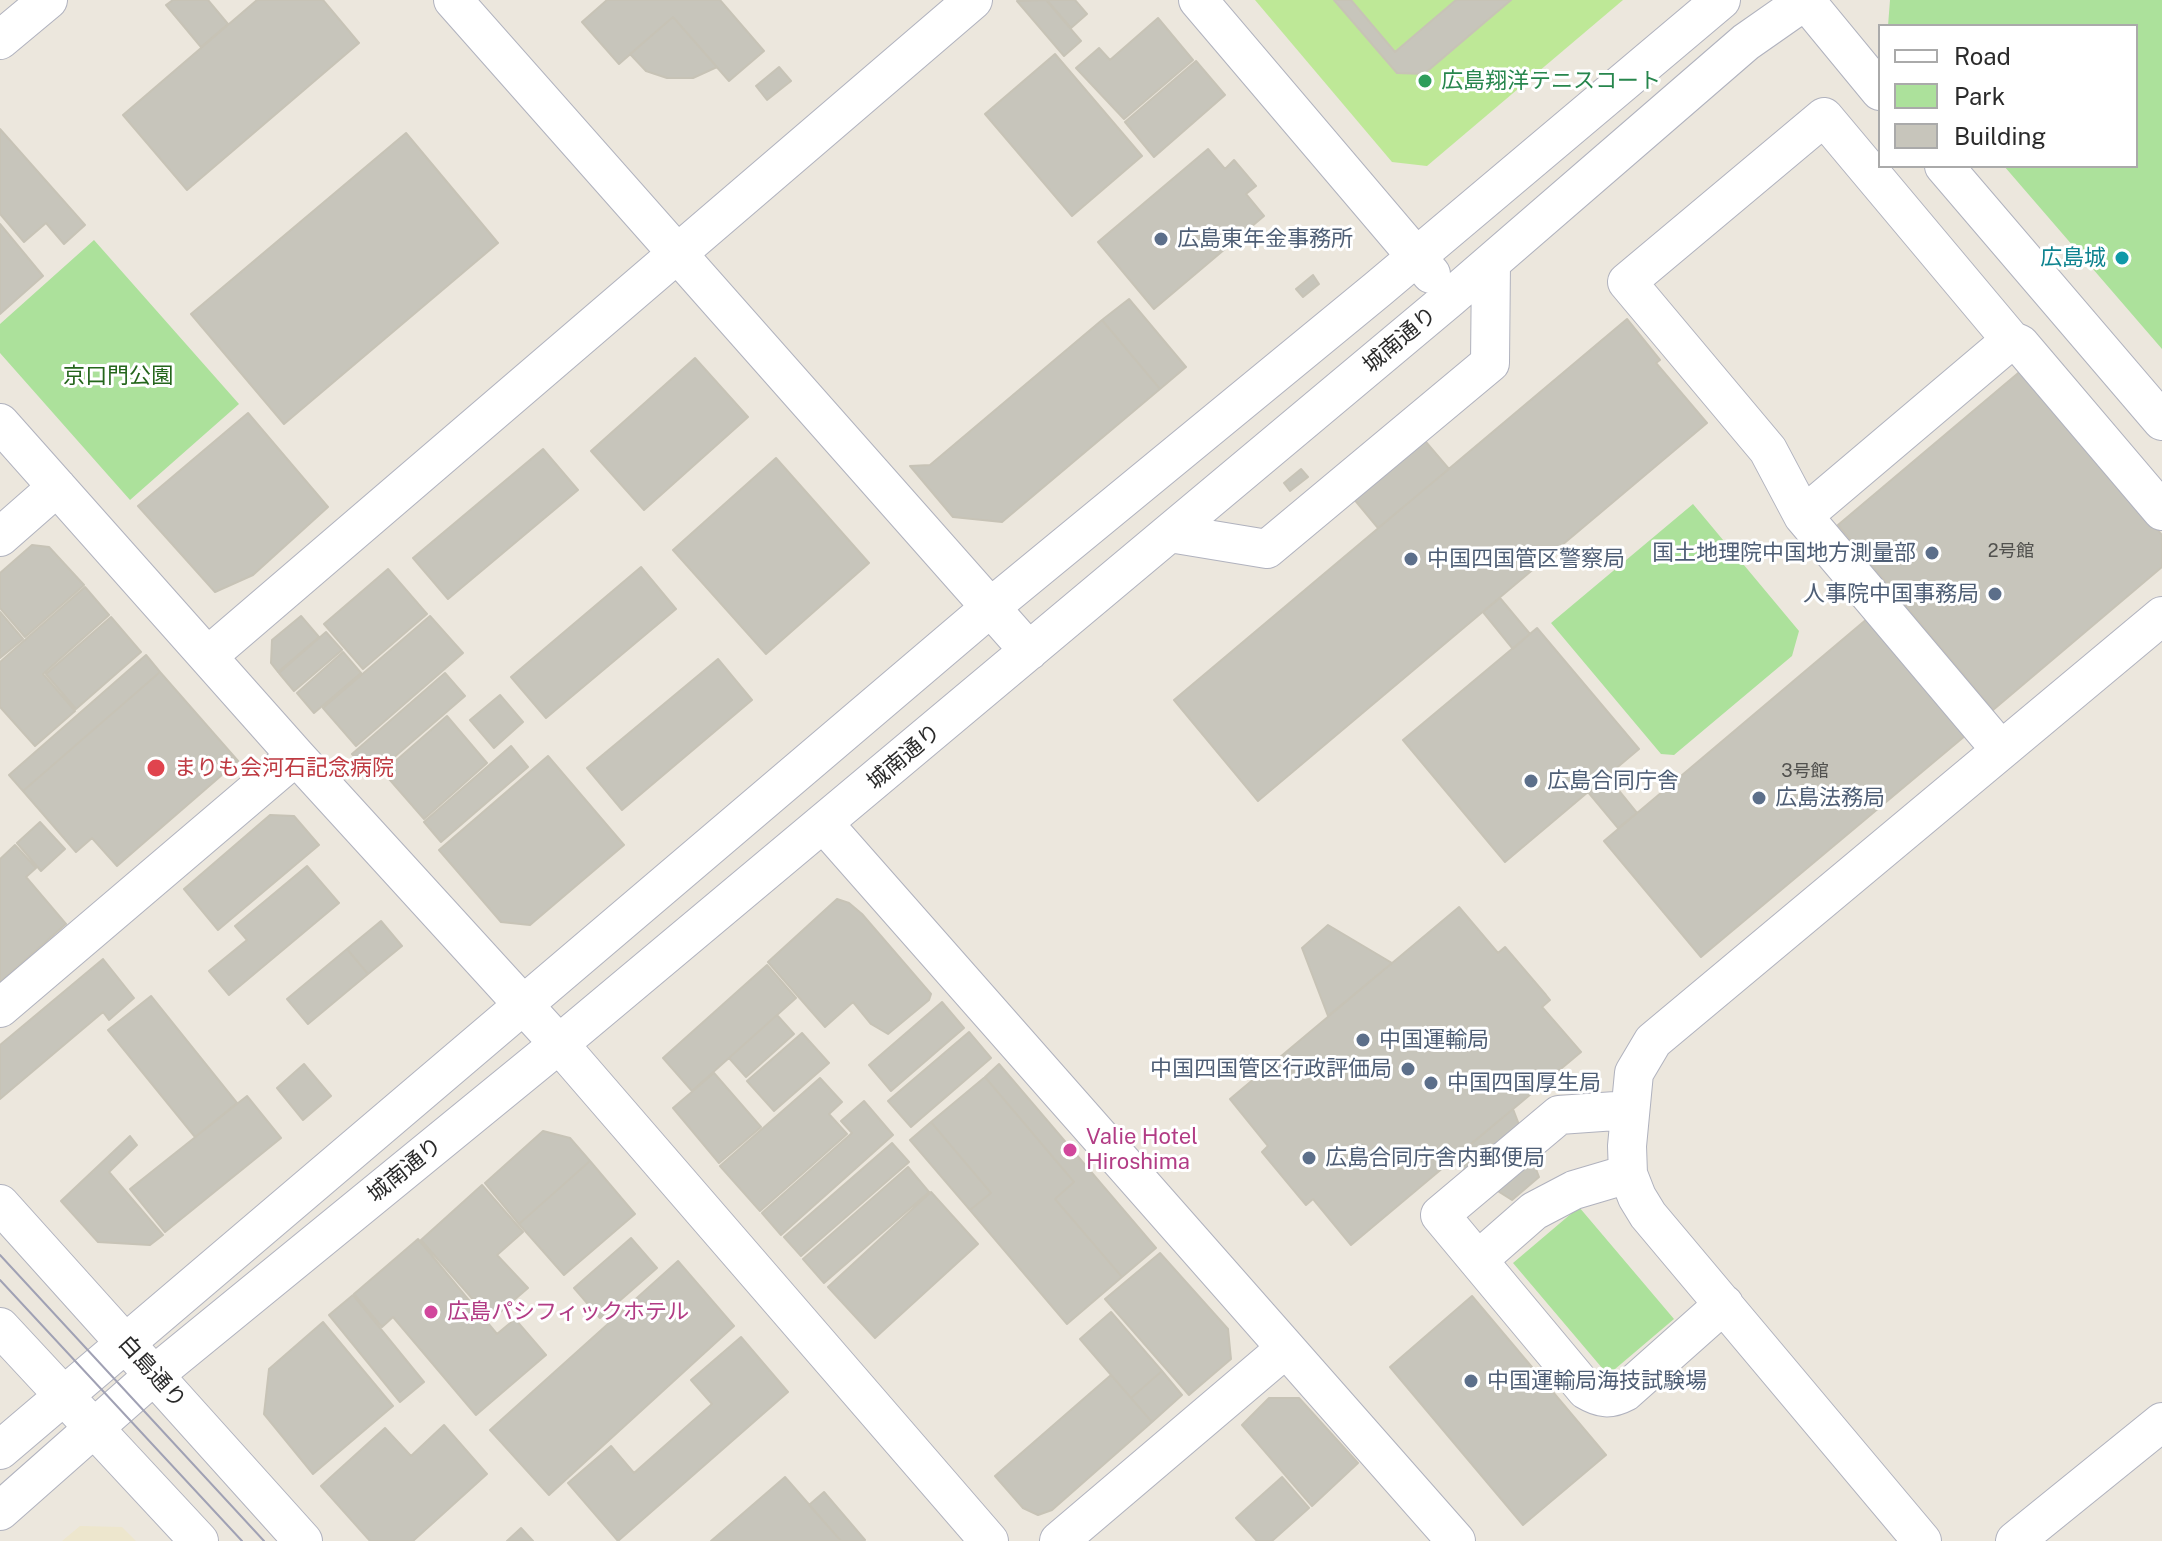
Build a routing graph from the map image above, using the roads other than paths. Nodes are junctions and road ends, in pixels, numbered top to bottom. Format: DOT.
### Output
graph roads {
  1 [pos="48,0"];
  2 [pos="453,0"];
  3 [pos="973,0"];
  4 [pos="1198,0"];
  5 [pos="1721,0"];
  6 [pos="1805,0"];
  7 [pos="0,40"];
  8 [pos="1878,89"];
  9 [pos="1946,168"];
  10 [pos="676,253"];
  11 [pos="1416,256"];
  12 [pos="1491,263"];
  13 [pos="1450,298"];
  14 [pos="2011,340"];
  15 [pos="2162,421"];
  16 [pos="0,423"];
  17 [pos="57,487"];
  18 [pos="2162,511"];
  19 [pos="1803,516"];
  20 [pos="1170,533"];
  21 [pos="0,537"];
  22 [pos="991,607"];
  23 [pos="2162,616"];
  24 [pos="1029,651"];
  25 [pos="209,655"];
  26 [pos="2000,749"];
  27 [pos="296,756"];
  28 [pos="824,824"];
  29 [pos="524,1006"];
  30 [pos="0,1008"];
  31 [pos="559,1044"];
  32 [pos="1630,1110"];
  33 [pos="1628,1174"];
  34 [pos="0,1204"];
  35 [pos="1478,1260"];
  36 [pos="1724,1304"];
  37 [pos="0,1327"];
  38 [pos="125,1341"];
  39 [pos="1285,1349"];
  40 [pos="154,1375"];
  41 [pos="64,1396"];
  42 [pos="2162,1422"];
  43 [pos="95,1430"];
  44 [pos="0,1450"];
  45 [pos="0,1511"];
  46 [pos="199,1541"];
  47 [pos="303,1541"];
  48 [pos="989,1541"];
  49 [pos="1059,1541"];
  50 [pos="1456,1541"];
  51 [pos="1922,1541"];
  52 [pos="2015,1541"];
  1 -- 7 [label="street"];
  2 -- 10 [label="street"];
  3 -- 10 [label="street"];
  4 -- 11 [label="street"];
  5 -- 11 [label="street"];
  6 -- 8 [label="street"];
  6 -- 12 [label="street, 城南通り"];
  9 -- 15 [label="street"];
  10 -- 22 [label="street"];
  10 -- 25 [label="street"];
  11 -- 13 [label="street"];
  11 -- 22 [label="street"];
  12 -- 13 [label="street, 城南通り"];
  12 -- 20 [label="street"];
  13 -- 20 [label="street, 城南通り"];
  14 -- 18 [label="street"];
  14 -- 19 [label="street"];
  14 -- 19 [label="street"];
  16 -- 17 [label="street"];
  17 -- 21 [label="street"];
  17 -- 25 [label="street"];
  19 -- 26 [label="street"];
  20 -- 24 [label="street, 城南通り"];
  22 -- 24 [label="street"];
  22 -- 29 [label="street"];
  23 -- 26 [label="street"];
  24 -- 28 [label="street, 城南通り"];
  25 -- 27 [label="street"];
  26 -- 32 [label="street"];
  27 -- 29 [label="street"];
  27 -- 30 [label="street"];
  28 -- 31 [label="street, 城南通り"];
  28 -- 39 [label="street"];
  29 -- 31 [label="street"];
  29 -- 38 [label="street"];
  31 -- 40 [label="street, 城南通り"];
  31 -- 48 [label="street"];
  32 -- 33 [label="street"];
  32 -- 35 [label="street"];
  33 -- 35 [label="street"];
  33 -- 36 [label="street"];
  34 -- 38 [label="street, 白島通り"];
  35 -- 36 [label="street"];
  36 -- 51 [label="street"];
  37 -- 41 [label="street"];
  38 -- 40 [label="street, 白島通り"];
  38 -- 41 [label="street"];
  39 -- 49 [label="street"];
  39 -- 50 [label="street"];
  40 -- 43 [label="street, 城南通り"];
  40 -- 47 [label="street, 白島通り"];
  41 -- 43 [label="street"];
  41 -- 44 [label="street"];
  42 -- 52 [label="street"];
  43 -- 45 [label="street, 城南通り"];
  43 -- 46 [label="street"];
}
